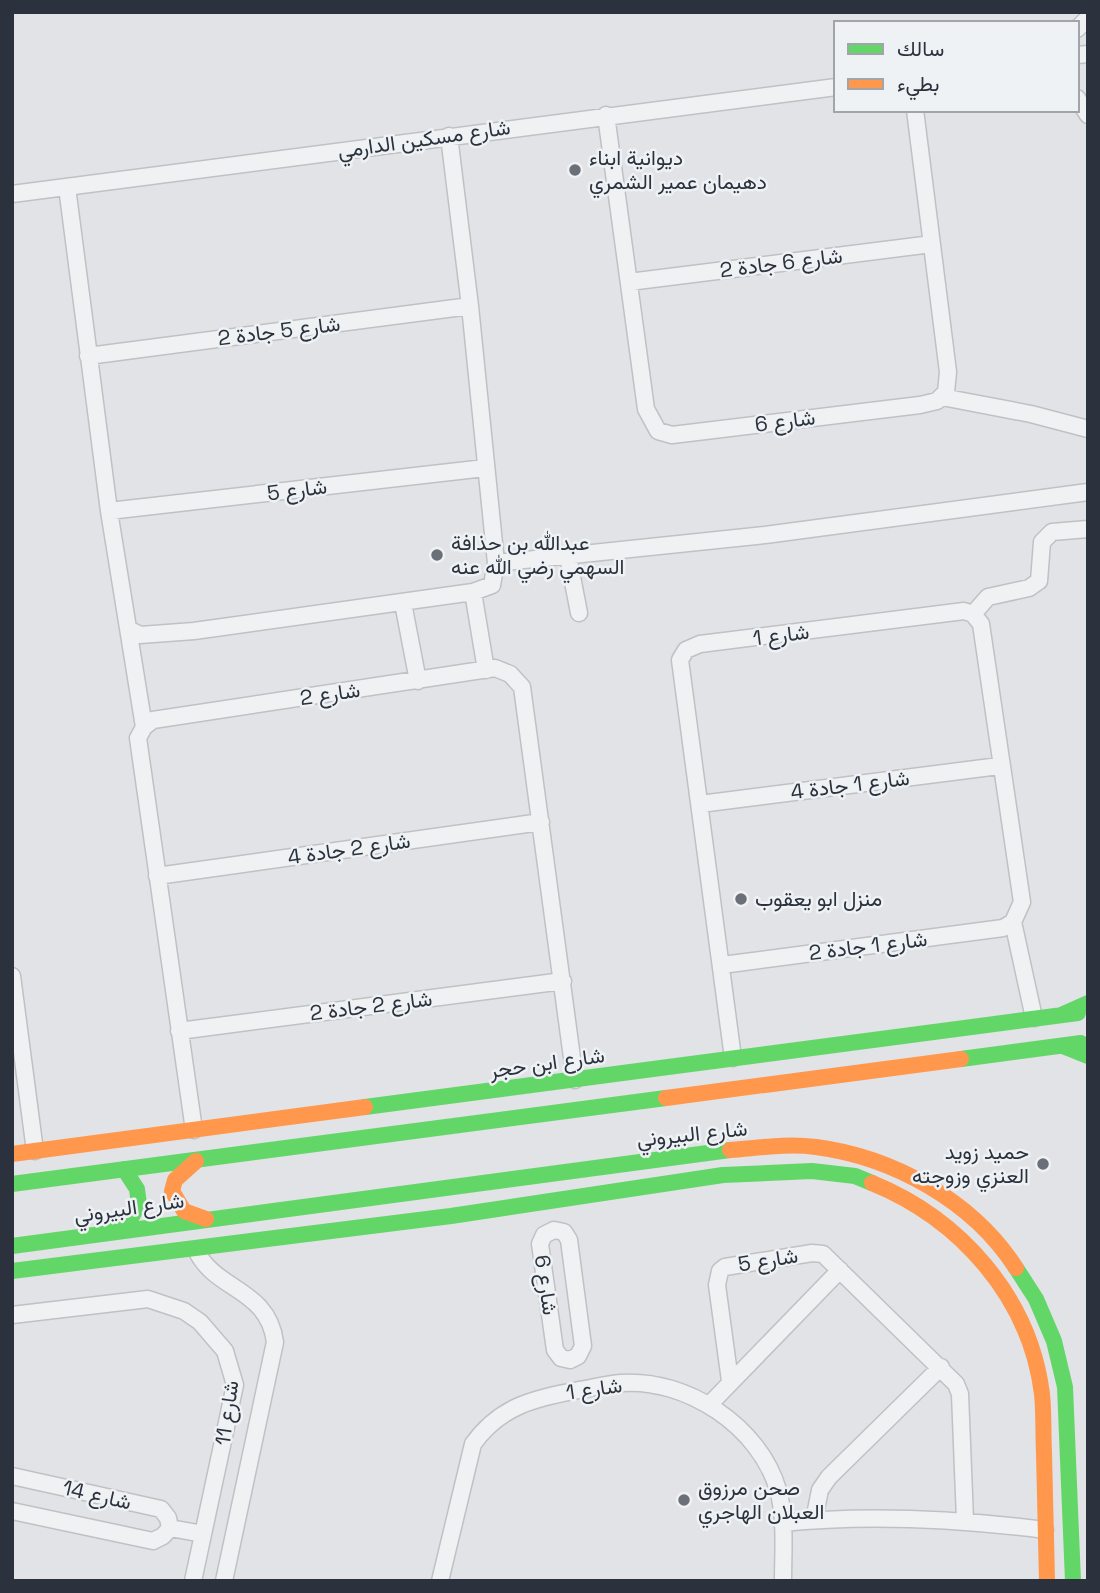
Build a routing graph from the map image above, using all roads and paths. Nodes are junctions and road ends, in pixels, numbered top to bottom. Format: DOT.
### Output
graph roads {
  1 [pos="834,87"];
  2 [pos="915,112"];
  3 [pos="606,115"];
  4 [pos="449,136"];
  5 [pos="67,187"];
  6 [pos="12,194"];
  7 [pos="932,244"];
  8 [pos="629,282"];
  9 [pos="470,306"];
  10 [pos="88,356"];
  11 [pos="942,397"];
  12 [pos="1088,429"];
  13 [pos="485,468"];
  14 [pos="1088,492"];
  15 [pos="108,511"];
  16 [pos="1088,528"];
  17 [pos="568,556"];
  18 [pos="496,563"];
  19 [pos="473,592"];
  20 [pos="403,603"];
  21 [pos="579,613"];
  22 [pos="973,614"];
  23 [pos="130,630"];
  24 [pos="486,670"];
  25 [pos="418,681"];
  26 [pos="144,727"];
  27 [pos="999,766"];
  28 [pos="700,804"];
  29 [pos="541,822"];
  30 [pos="157,876"];
  31 [pos="1013,922"];
  32 [pos="722,965"];
  33 [pos="12,976"];
  34 [pos="563,981"];
  35 [pos="1088,1003"];
  36 [pos="1088,1012"];
  37 [pos="1060,1016"];
  38 [pos="1034,1018"];
  39 [pos="179,1031"];
  40 [pos="1088,1042"];
  41 [pos="1063,1046"];
  42 [pos="18,1051"];
  43 [pos="1088,1056"];
  44 [pos="733,1058"];
  45 [pos="576,1080"];
  46 [pos="409,1102"];
  47 [pos="374,1106"];
  48 [pos="194,1130"];
  49 [pos="418,1131"];
  50 [pos="375,1136"];
  51 [pos="35,1152"];
  52 [pos="12,1154"];
  53 [pos="196,1161"];
  54 [pos="625,1162"];
  55 [pos="598,1166"];
  56 [pos="124,1169"];
  57 [pos="12,1184"];
  58 [pos="629,1189"];
  59 [pos="601,1192"];
  60 [pos="206,1219"];
  61 [pos="109,1233"];
  62 [pos="12,1246"];
  63 [pos="196,1250"];
  64 [pos="840,1269"];
  65 [pos="12,1271"];
  66 [pos="12,1315"];
  67 [pos="570,1360"];
  68 [pos="942,1367"];
  69 [pos="730,1381"];
  70 [pos="573,1391"];
  71 [pos="709,1405"];
  72 [pos="12,1476"];
  73 [pos="12,1511"];
  74 [pos="207,1517"];
  75 [pos="814,1520"];
  76 [pos="965,1520"];
  77 [pos="237,1521"];
  78 [pos="782,1523"];
  79 [pos="170,1528"];
  80 [pos="1045,1530"];
  81 [pos="203,1534"];
  82 [pos="1050,1578"];
  83 [pos="1070,1578"];
  84 [pos="193,1581"];
  85 [pos="224,1581"];
  86 [pos="440,1581"];
  87 [pos="783,1581"];
  1 -- 3 [label="street, شارع مسكين الدارمي"];
  2 -- 7 [label="street"];
  3 -- 4 [label="street, شارع مسكين الدارمي"];
  3 -- 8 [label="street, شارع 6"];
  4 -- 5 [label="street, شارع مسكين الدارمي"];
  4 -- 9 [label="street"];
  5 -- 6 [label="street, شارع مسكين الدارمي"];
  5 -- 10 [label="street"];
  7 -- 8 [label="street, شارع 6 جادة 2"];
  7 -- 11 [label="street"];
  8 -- 11 [label="street, شارع 6"];
  9 -- 10 [label="street, شارع 5 جادة 2"];
  9 -- 13 [label="street"];
  10 -- 15 [label="street"];
  11 -- 12 [label="street"];
  13 -- 15 [label="street, شارع 5"];
  13 -- 18 [label="street"];
  14 -- 17 [label="street"];
  15 -- 23 [label="street"];
  16 -- 22 [label="street"];
  17 -- 18 [label="street"];
  17 -- 21 [label="street"];
  18 -- 19 [label="street"];
  19 -- 20 [label="street"];
  19 -- 24 [label="street"];
  20 -- 23 [label="street"];
  20 -- 25 [label="street"];
  22 -- 27 [label="street"];
  22 -- 28 [label="street, شارع 1"];
  23 -- 26 [label="street"];
  24 -- 25 [label="street, شارع 2"];
  24 -- 29 [label="street, شارع 2"];
  25 -- 26 [label="street, شارع 2"];
  26 -- 30 [label="street"];
  27 -- 28 [label="street, شارع 1 جادة 4"];
  27 -- 31 [label="street"];
  28 -- 32 [label="street, شارع 1"];
  29 -- 30 [label="street, شارع 2 جادة 4"];
  29 -- 34 [label="street, شارع 2"];
  30 -- 39 [label="street"];
  31 -- 32 [label="street, شارع 1 جادة 2"];
  31 -- 38 [label="street"];
  32 -- 44 [label="street, شارع 1"];
  33 -- 42 [label="street"];
  34 -- 39 [label="street, شارع 2 جادة 2"];
  34 -- 45 [label="street, شارع 2"];
  35 -- 37 [label="street"];
  36 -- 37 [label="street, شارع ابن حجر"];
  37 -- 38 [label="street, شارع ابن حجر"];
  38 -- 44 [label="street, شارع ابن حجر"];
  39 -- 48 [label="street"];
  40 -- 41 [label="street"];
  41 -- 43 [label="street"];
  41 -- 49 [label="street"];
  42 -- 51 [label="street"];
  44 -- 45 [label="street, شارع ابن حجر"];
  45 -- 46 [label="street, شارع ابن حجر"];
  46 -- 47 [label="street, شارع ابن حجر"];
  46 -- 49 [label="street"];
  47 -- 48 [label="street, شارع ابن حجر"];
  47 -- 50 [label="street"];
  48 -- 51 [label="street, شارع ابن حجر"];
  49 -- 50 [label="street"];
  50 -- 53 [label="street"];
  51 -- 52 [label="street, شارع ابن حجر"];
  53 -- 56 [label="street"];
  53 -- 60 [label="street"];
  54 -- 55 [label="street, شارع البيروني"];
  54 -- 58 [label="street"];
  54 -- 83 [label="street, شارع البيروني"];
  55 -- 59 [label="street"];
  55 -- 60 [label="street, شارع البيروني"];
  56 -- 57 [label="street"];
  56 -- 61 [label="street"];
  58 -- 59 [label="street"];
  58 -- 80 [label="street"];
  59 -- 63 [label="street"];
  60 -- 61 [label="street, شارع البيروني"];
  61 -- 62 [label="street, شارع البيروني"];
  63 -- 65 [label="street"];
  63 -- 77 [label="street"];
  64 -- 68 [label="street, شارع 5"];
  64 -- 69 [label="street, شارع 5"];
  64 -- 69 [label="street, شارع 5"];
  66 -- 74 [label="street, شارع 11"];
  67 -- 67 [label="street, شارع 6"];
  67 -- 70 [label="street, شارع 6"];
  68 -- 75 [label="street"];
  68 -- 76 [label="street, شارع 5"];
  69 -- 71 [label="street, شارع 5"];
  70 -- 71 [label="street, شارع 1"];
  70 -- 86 [label="street, شارع 1"];
  71 -- 78 [label="street, شارع 1"];
  72 -- 79 [label="street, شارع 14"];
  73 -- 79 [label="street, شارع 14"];
  74 -- 77 [label="street"];
  74 -- 81 [label="street, شارع 11"];
  75 -- 76 [label="street"];
  75 -- 78 [label="street"];
  76 -- 80 [label="street"];
  77 -- 85 [label="street"];
  78 -- 87 [label="street, شارع 1"];
  79 -- 81 [label="street, شارع 14"];
  80 -- 82 [label="street"];
  81 -- 84 [label="street, شارع 11"];
}
